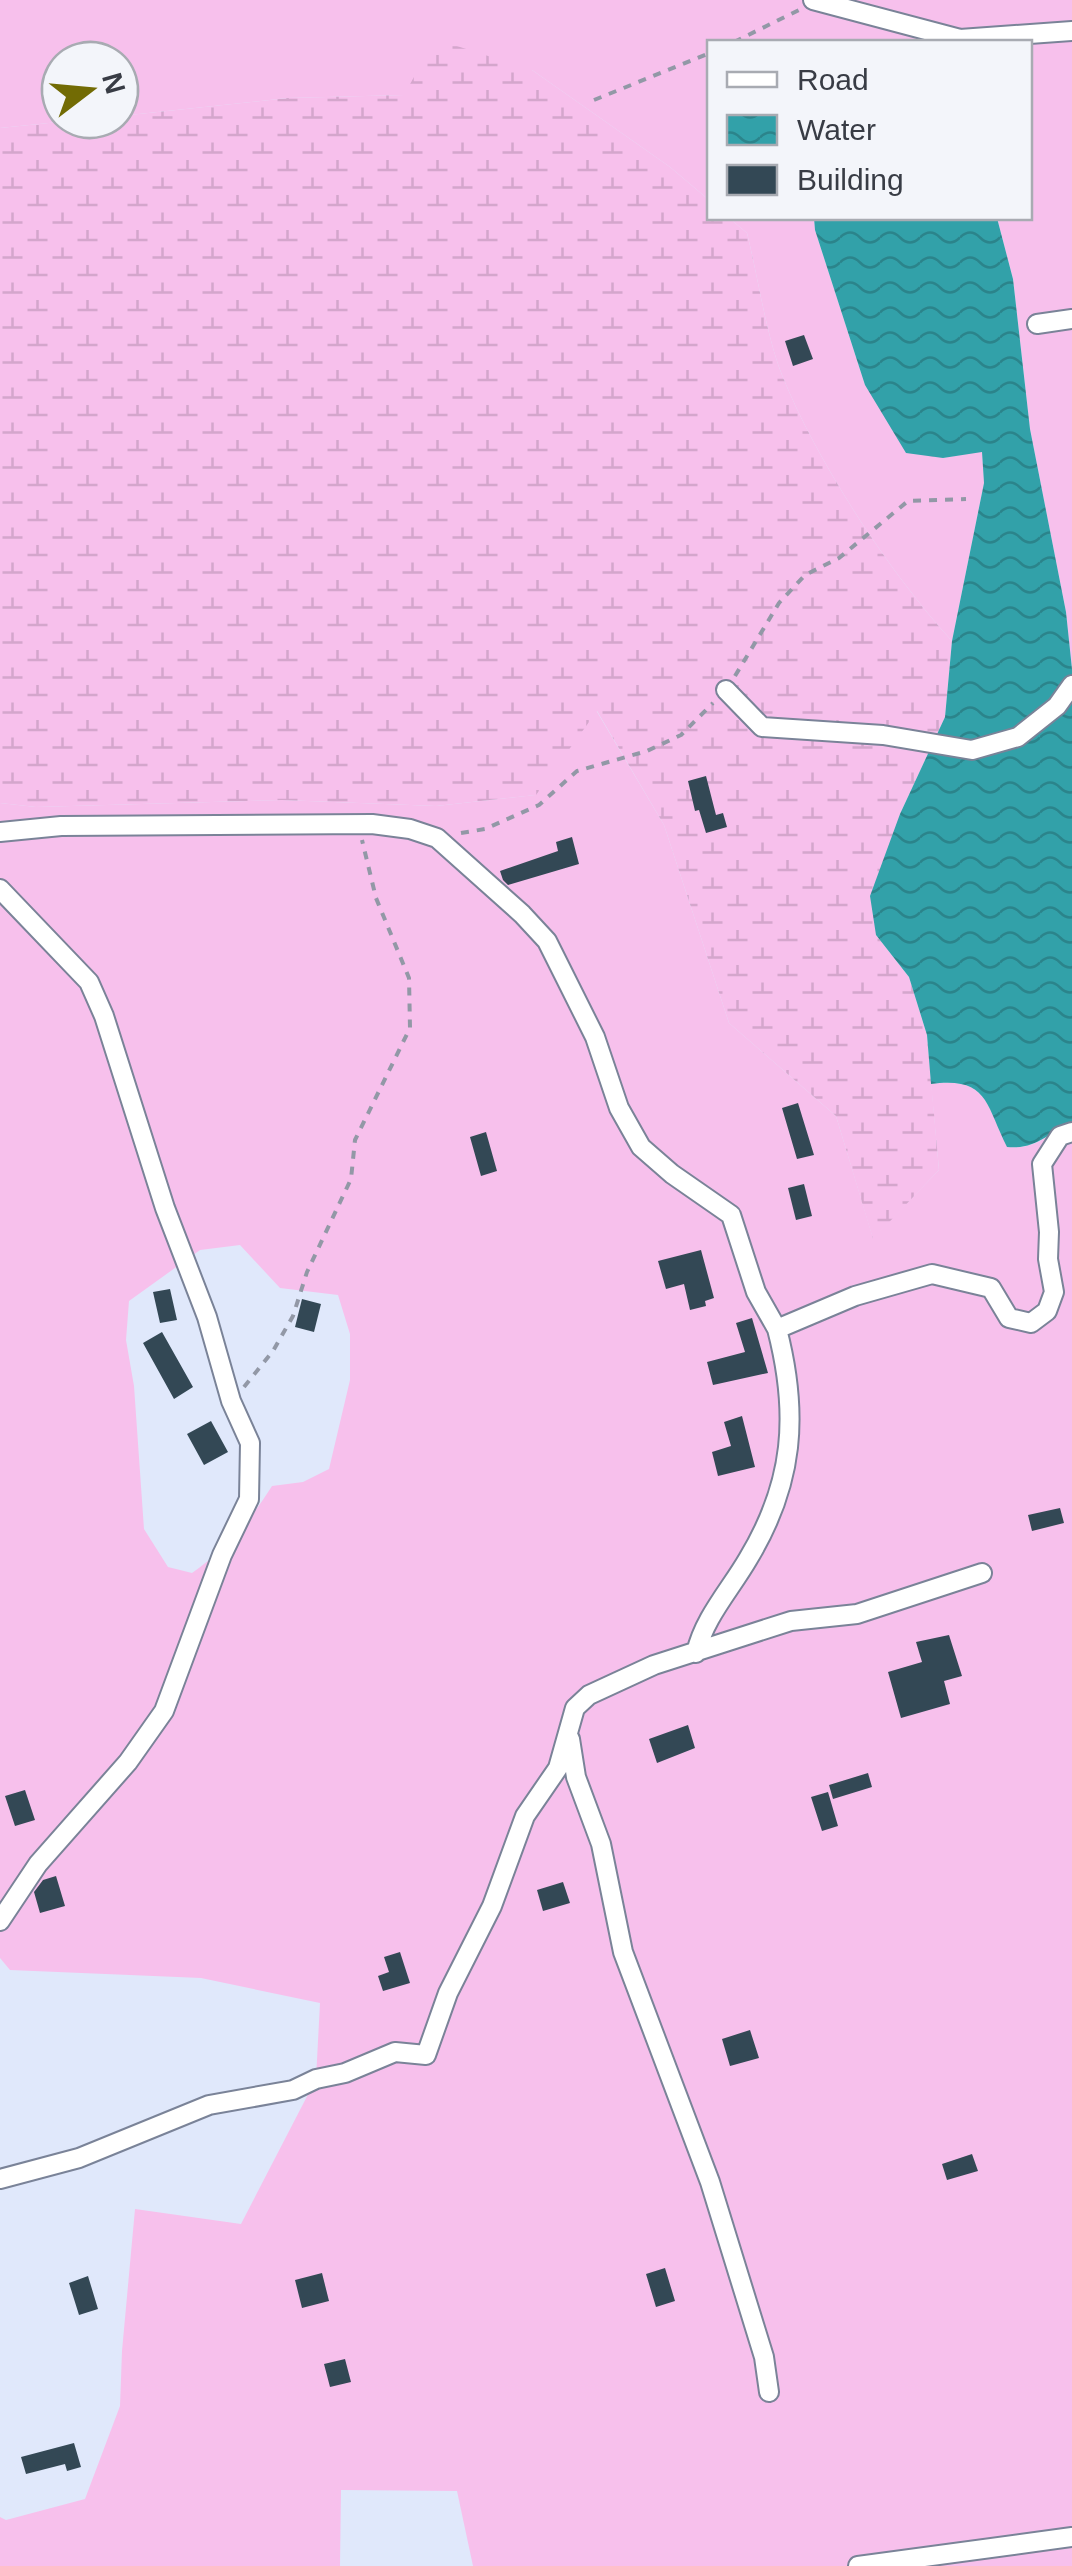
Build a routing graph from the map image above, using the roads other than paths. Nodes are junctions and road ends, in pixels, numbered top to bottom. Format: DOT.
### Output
graph roads {
  1 [pos="808,4"];
  2 [pos="1072,31"];
  3 [pos="1072,319"];
  4 [pos="1037,324"];
  5 [pos="1072,685"];
  6 [pos="726,690"];
  7 [pos="0,832"];
  8 [pos="0,889"];
  9 [pos="1072,1132"];
  10 [pos="777,1329"];
  11 [pos="982,1572"];
  12 [pos="696,1653"];
  13 [pos="568,1734"];
  14 [pos="0,1921"];
  15 [pos="0,2179"];
  16 [pos="770,2392"];
  17 [pos="1072,2537"];
  18 [pos="858,2566"];
  1 -- 2 [label="street"];
  3 -- 4 [label="street"];
  5 -- 6 [label="street"];
  7 -- 10 [label="street"];
  8 -- 14 [label="street"];
  9 -- 10 [label="street"];
  10 -- 12 [label="street"];
  11 -- 12 [label="street"];
  12 -- 13 [label="street"];
  13 -- 15 [label="street"];
  13 -- 16 [label="street"];
  17 -- 18 [label="street"];
}
